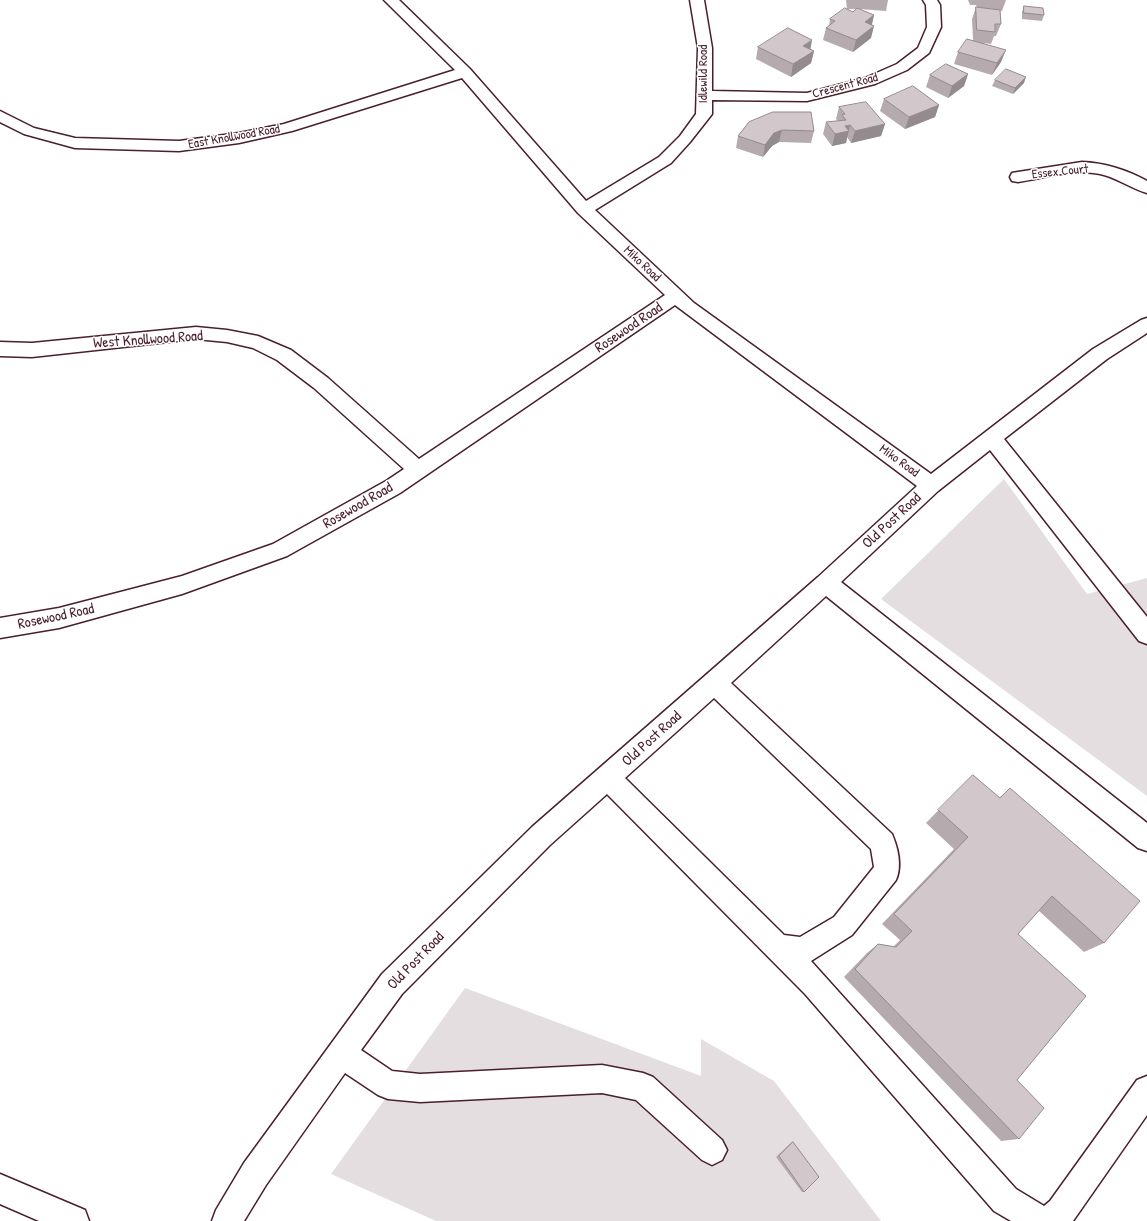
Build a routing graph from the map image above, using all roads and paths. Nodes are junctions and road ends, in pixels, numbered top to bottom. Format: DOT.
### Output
graph roads {
  1 [pos="391,0"];
  2 [pos="697,0"];
  3 [pos="930,0"];
  4 [pos="464,72"];
  5 [pos="705,95"];
  6 [pos="0,116"];
  7 [pos="1018,177"];
  8 [pos="1147,188"];
  9 [pos="584,209"];
  10 [pos="676,296"];
  11 [pos="1147,324"];
  12 [pos="0,349"];
  13 [pos="991,437"];
  14 [pos="418,470"];
  15 [pos="931,485"];
  16 [pos="826,583"];
  17 [pos="0,628"];
  18 [pos="1147,634"];
  19 [pos="715,683"];
  20 [pos="608,778"];
  21 [pos="1147,839"];
  22 [pos="778,947"];
  23 [pos="342,1054"];
  24 [pos="1147,1090"];
  25 [pos="712,1150"];
  26 [pos="0,1188"];
  27 [pos="74,1221"];
  28 [pos="227,1221"];
  29 [pos="1040,1221"];
  30 [pos="1048,1221"];
  1 -- 4 [label="street, Miko Road"];
  2 -- 5 [label="street, Idlewild Road"];
  3 -- 5 [label="street, Crescent Road"];
  4 -- 6 [label="street, East Knollwood Road"];
  4 -- 9 [label="street, Miko Road"];
  5 -- 9 [label="street, Idlewild Road"];
  7 -- 8 [label="street, Essex Court"];
  9 -- 10 [label="street, Miko Road"];
  10 -- 14 [label="street, Rosewood Road"];
  10 -- 15 [label="street, Miko Road"];
  11 -- 13 [label="street, Old Post Road"];
  12 -- 14 [label="street, West Knollwood Road"];
  13 -- 15 [label="street, Old Post Road"];
  13 -- 18 [label="street"];
  14 -- 17 [label="street, Rosewood Road"];
  15 -- 16 [label="street, Old Post Road"];
  16 -- 19 [label="street, Old Post Road"];
  16 -- 21 [label="street"];
  19 -- 20 [label="street, Old Post Road"];
  19 -- 22 [label="street"];
  20 -- 22 [label="street"];
  20 -- 23 [label="street, Old Post Road"];
  22 -- 29 [label="street"];
  23 -- 25 [label="street"];
  23 -- 28 [label="street, Old Post Road"];
  24 -- 30 [label="street"];
  26 -- 27 [label="street"];
}
